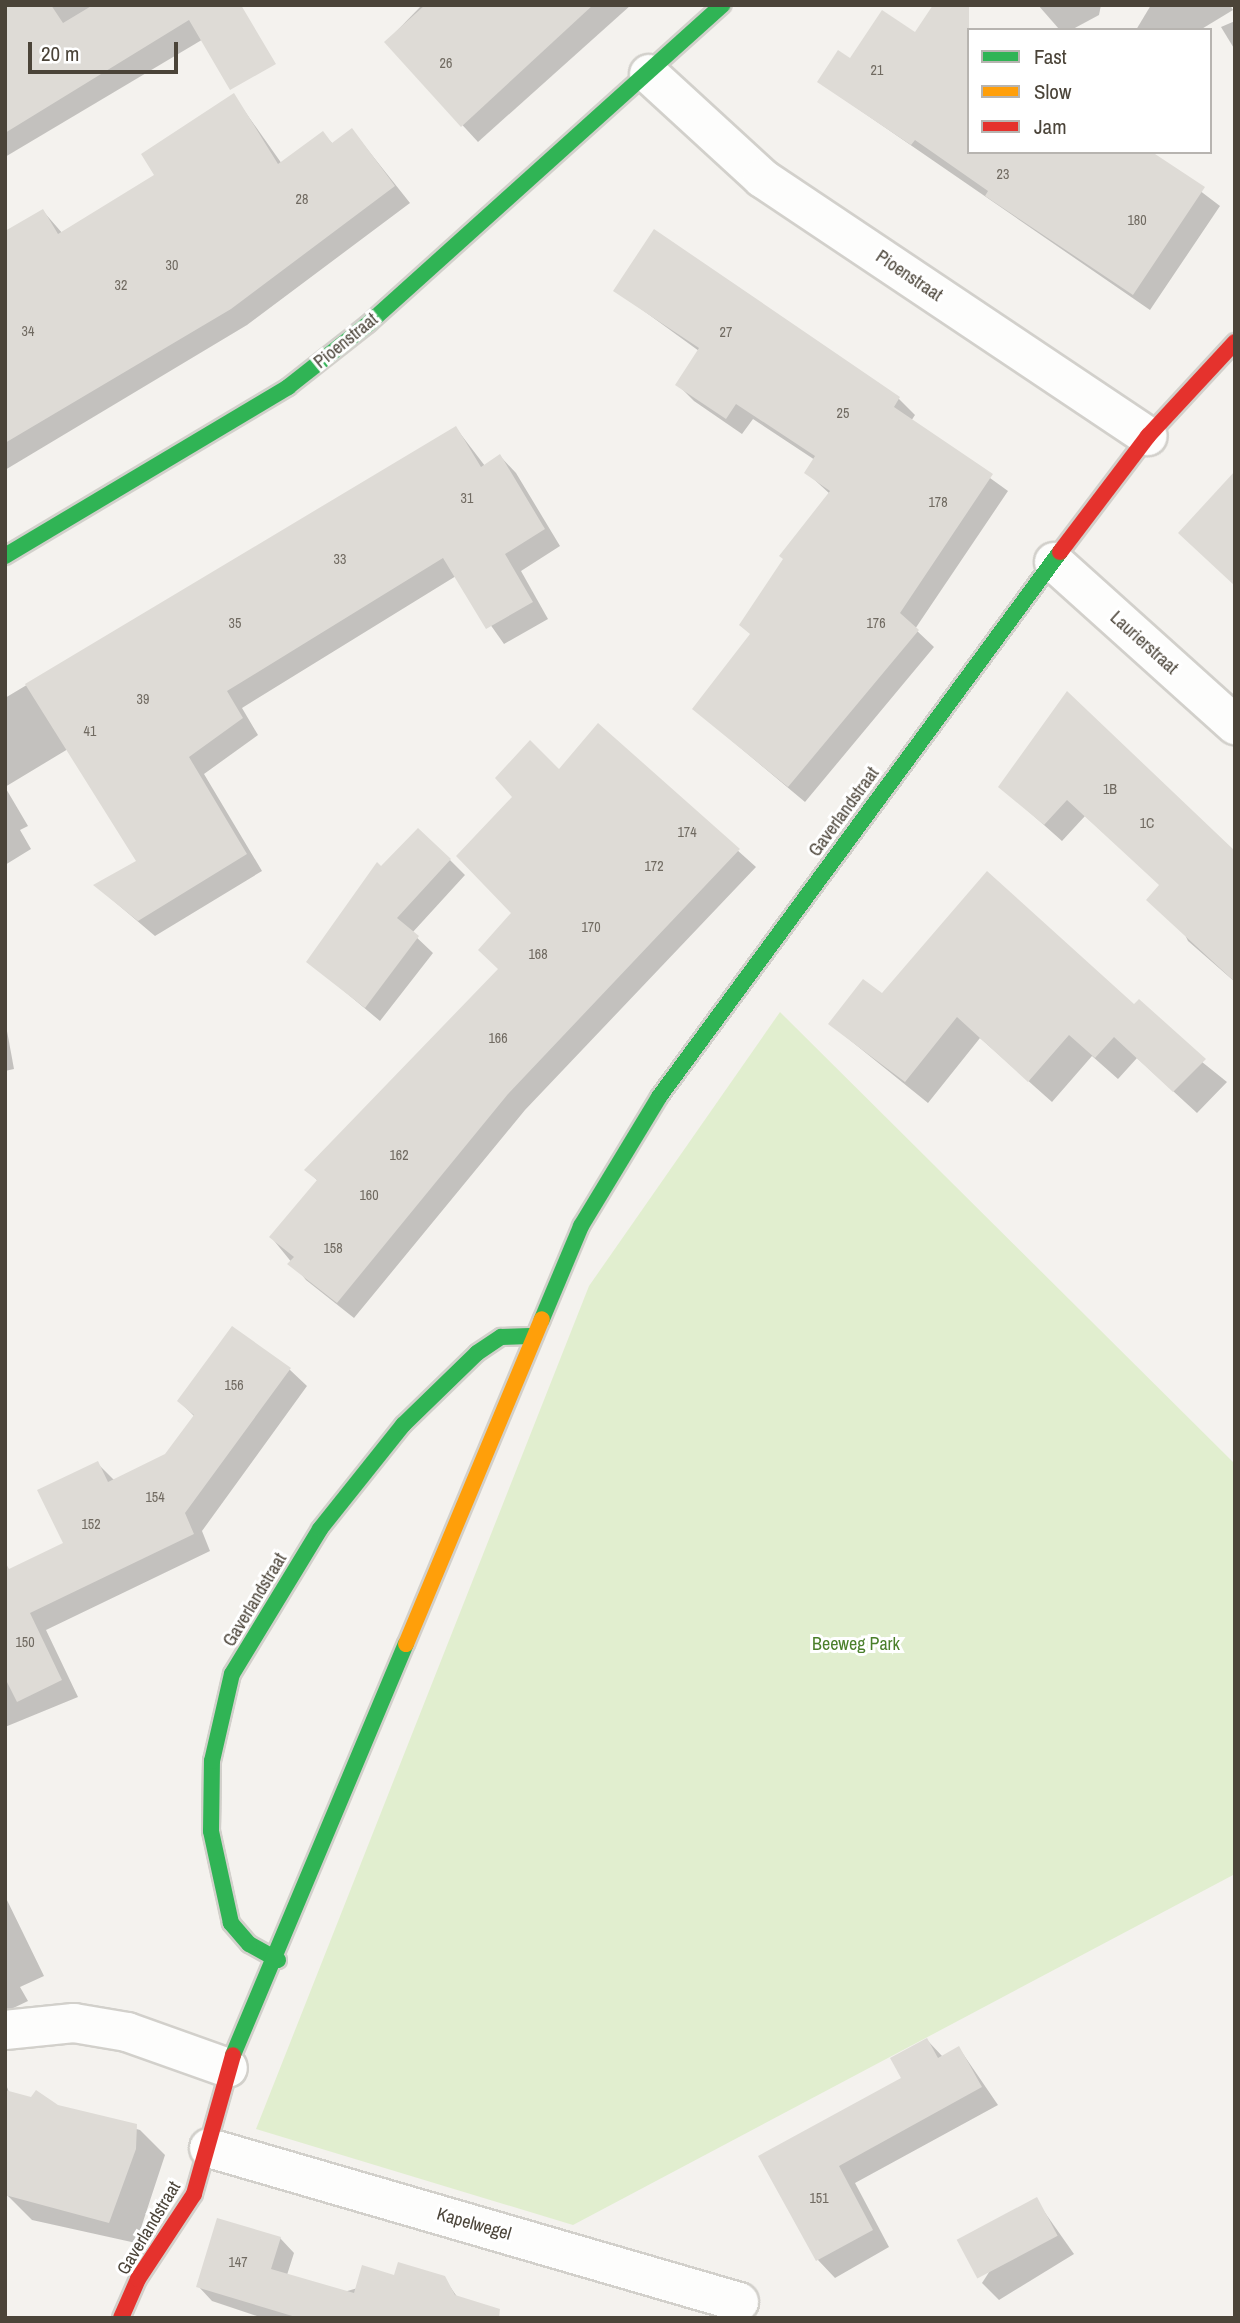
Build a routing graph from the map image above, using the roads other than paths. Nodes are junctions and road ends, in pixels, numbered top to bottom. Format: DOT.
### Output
graph roads {
  1 [pos="722,5"];
  2 [pos="649,74"];
  3 [pos="1235,342"];
  4 [pos="1148,436"];
  5 [pos="5,556"];
  6 [pos="1054,562"];
  7 [pos="1235,725"];
  8 [pos="530,1336"];
  9 [pos="278,1960"];
  10 [pos="5,2030"];
  11 [pos="228,2067"];
  12 [pos="209,2148"];
  13 [pos="739,2302"];
  14 [pos="121,2318"];
  1 -- 2 [label="street, Pioenstraat"];
  2 -- 4 [label="street, Pioenstraat"];
  2 -- 5 [label="street, Pioenstraat"];
  3 -- 4 [label="street, Gaverlandstraat"];
  4 -- 6 [label="street, Gaverlandstraat"];
  6 -- 7 [label="street, Laurierstraat"];
  6 -- 8 [label="street, Gaverlandstraat"];
  8 -- 9 [label="street, Gaverlandstraat"];
  8 -- 9 [label="street, Gaverlandstraat"];
  9 -- 11 [label="street, Gaverlandstraat"];
  10 -- 11 [label="street"];
  11 -- 12 [label="street, Gaverlandstraat"];
  12 -- 13 [label="street, Kapelwegel"];
  12 -- 14 [label="street, Gaverlandstraat"];
}
